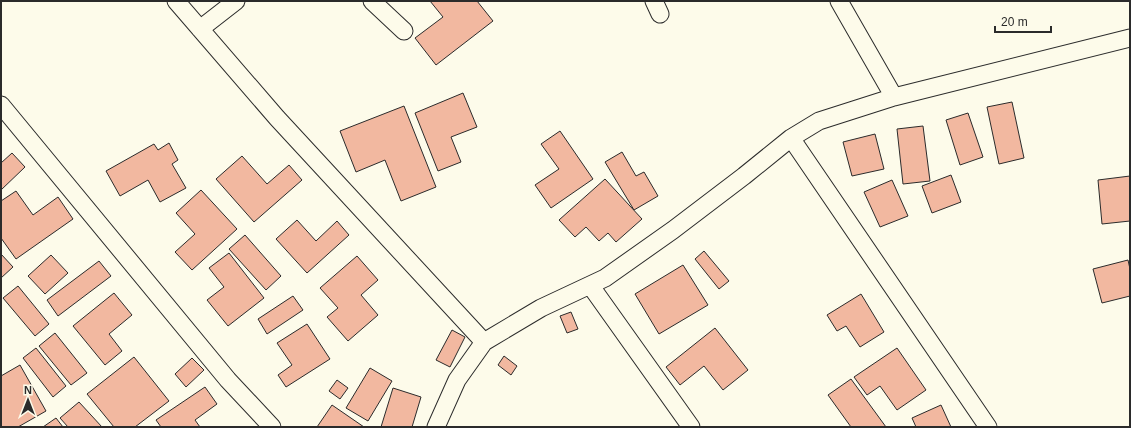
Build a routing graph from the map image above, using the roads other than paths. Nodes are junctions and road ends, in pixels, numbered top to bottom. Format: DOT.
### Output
graph roads {
  1 [pos="176,1"];
  2 [pos="236,1"];
  3 [pos="372,1"];
  4 [pos="839,1"];
  5 [pos="200,29"];
  6 [pos="404,30"];
  7 [pos="1130,38"];
  8 [pos="894,97"];
  9 [pos="1,105"];
  10 [pos="791,138"];
  11 [pos="590,285"];
  12 [pos="484,342"];
  13 [pos="272,427"];
  14 [pos="436,427"];
  15 [pos="691,427"];
  16 [pos="988,427"];
  1 -- 5 [label="street"];
  2 -- 5 [label="street"];
  3 -- 6 [label="street"];
  4 -- 8 [label="street"];
  5 -- 12 [label="street"];
  7 -- 8 [label="street"];
  8 -- 10 [label="street"];
  9 -- 13 [label="street"];
  10 -- 11 [label="street"];
  10 -- 16 [label="street"];
  11 -- 12 [label="street"];
  11 -- 15 [label="street"];
  12 -- 14 [label="street"];
}
